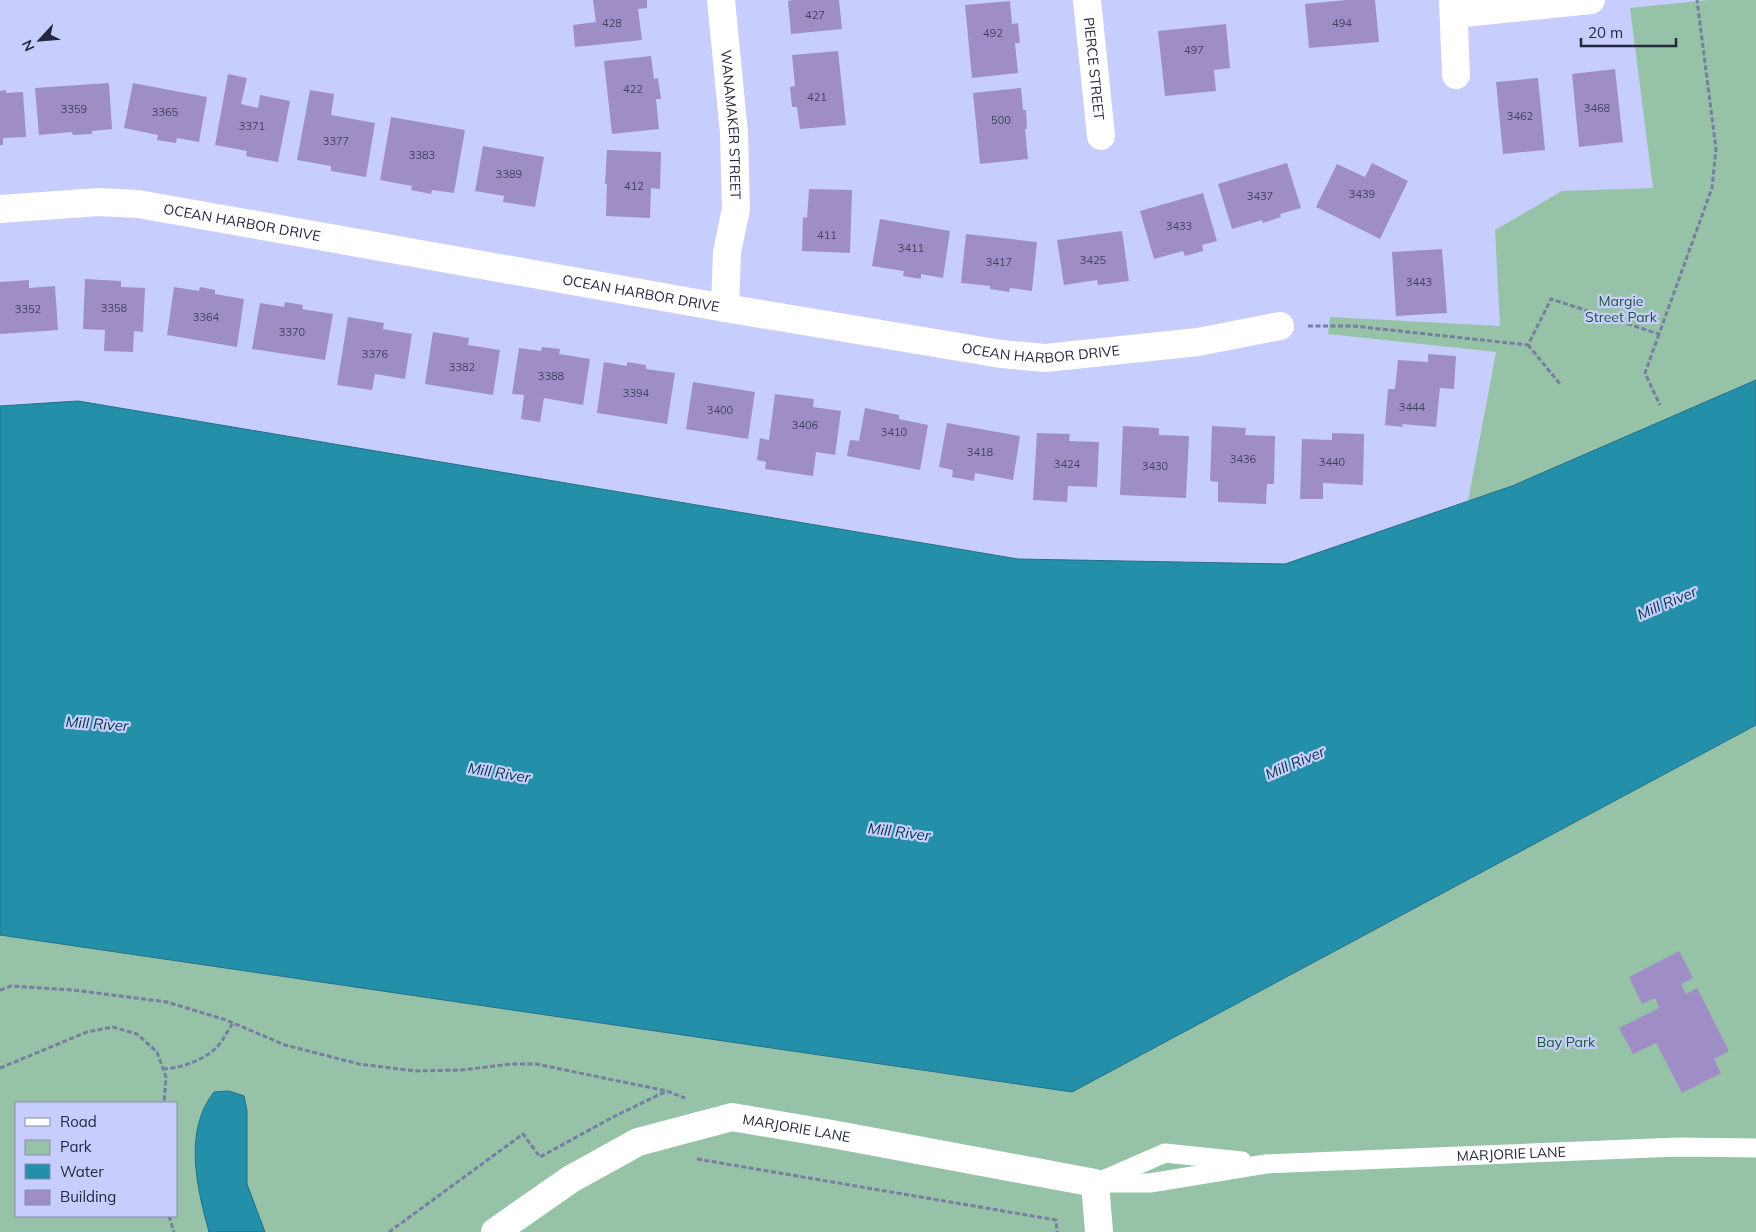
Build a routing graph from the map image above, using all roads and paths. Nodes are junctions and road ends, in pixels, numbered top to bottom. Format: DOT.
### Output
graph roads {
  1 [pos="721,0"];
  2 [pos="1087,0"];
  3 [pos="1591,0"];
  4 [pos="1697,0"];
  5 [pos="1454,7"];
  6 [pos="1456,75"];
  7 [pos="1101,136"];
  8 [pos="0,209"];
  9 [pos="726,308"];
  10 [pos="1280,326"];
  11 [pos="1659,334"];
  12 [pos="1528,345"];
  13 [pos="1560,384"];
  14 [pos="1660,405"];
  15 [pos="0,990"];
  16 [pos="232,1023"];
  17 [pos="0,1068"];
  18 [pos="164,1069"];
  19 [pos="667,1091"];
  20 [pos="686,1098"];
  21 [pos="164,1102"];
  22 [pos="613,1117"];
  23 [pos="638,1142"];
  24 [pos="1756,1148"];
  25 [pos="693,1158"];
  26 [pos="1266,1164"];
  27 [pos="1095,1183"];
  28 [pos="169,1217"];
  29 [pos="174,1232"];
  30 [pos="389,1232"];
  31 [pos="495,1232"];
  32 [pos="1057,1232"];
  33 [pos="1099,1232"];
  1 -- 9 [label="street, WANAMAKER STREET"];
  2 -- 7 [label="street, PIERCE STREET"];
  3 -- 5 [label="street"];
  4 -- 11 [label="path"];
  5 -- 6 [label="street"];
  8 -- 9 [label="street, OCEAN HARBOR DRIVE"];
  9 -- 10 [label="street, OCEAN HARBOR DRIVE"];
  10 -- 12 [label="path"];
  11 -- 12 [label="path"];
  11 -- 14 [label="path"];
  12 -- 13 [label="path"];
  15 -- 16 [label="path"];
  16 -- 18 [label="path"];
  16 -- 19 [label="path"];
  17 -- 18 [label="path"];
  18 -- 21 [label="path"];
  19 -- 20 [label="path"];
  19 -- 22 [label="path"];
  22 -- 23 [label="path"];
  22 -- 30 [label="path"];
  23 -- 27 [label="street, MARJORIE LANE"];
  23 -- 31 [label="street, MARJORIE LANE"];
  24 -- 26 [label="lane, MARJORIE LANE"];
  25 -- 32 [label="path"];
  26 -- 27 [label="lane, MARJORIE LANE"];
  26 -- 27 [label="lane, MARJORIE LANE"];
  27 -- 33 [label="street"];
  28 -- 29 [label="path"];
}
